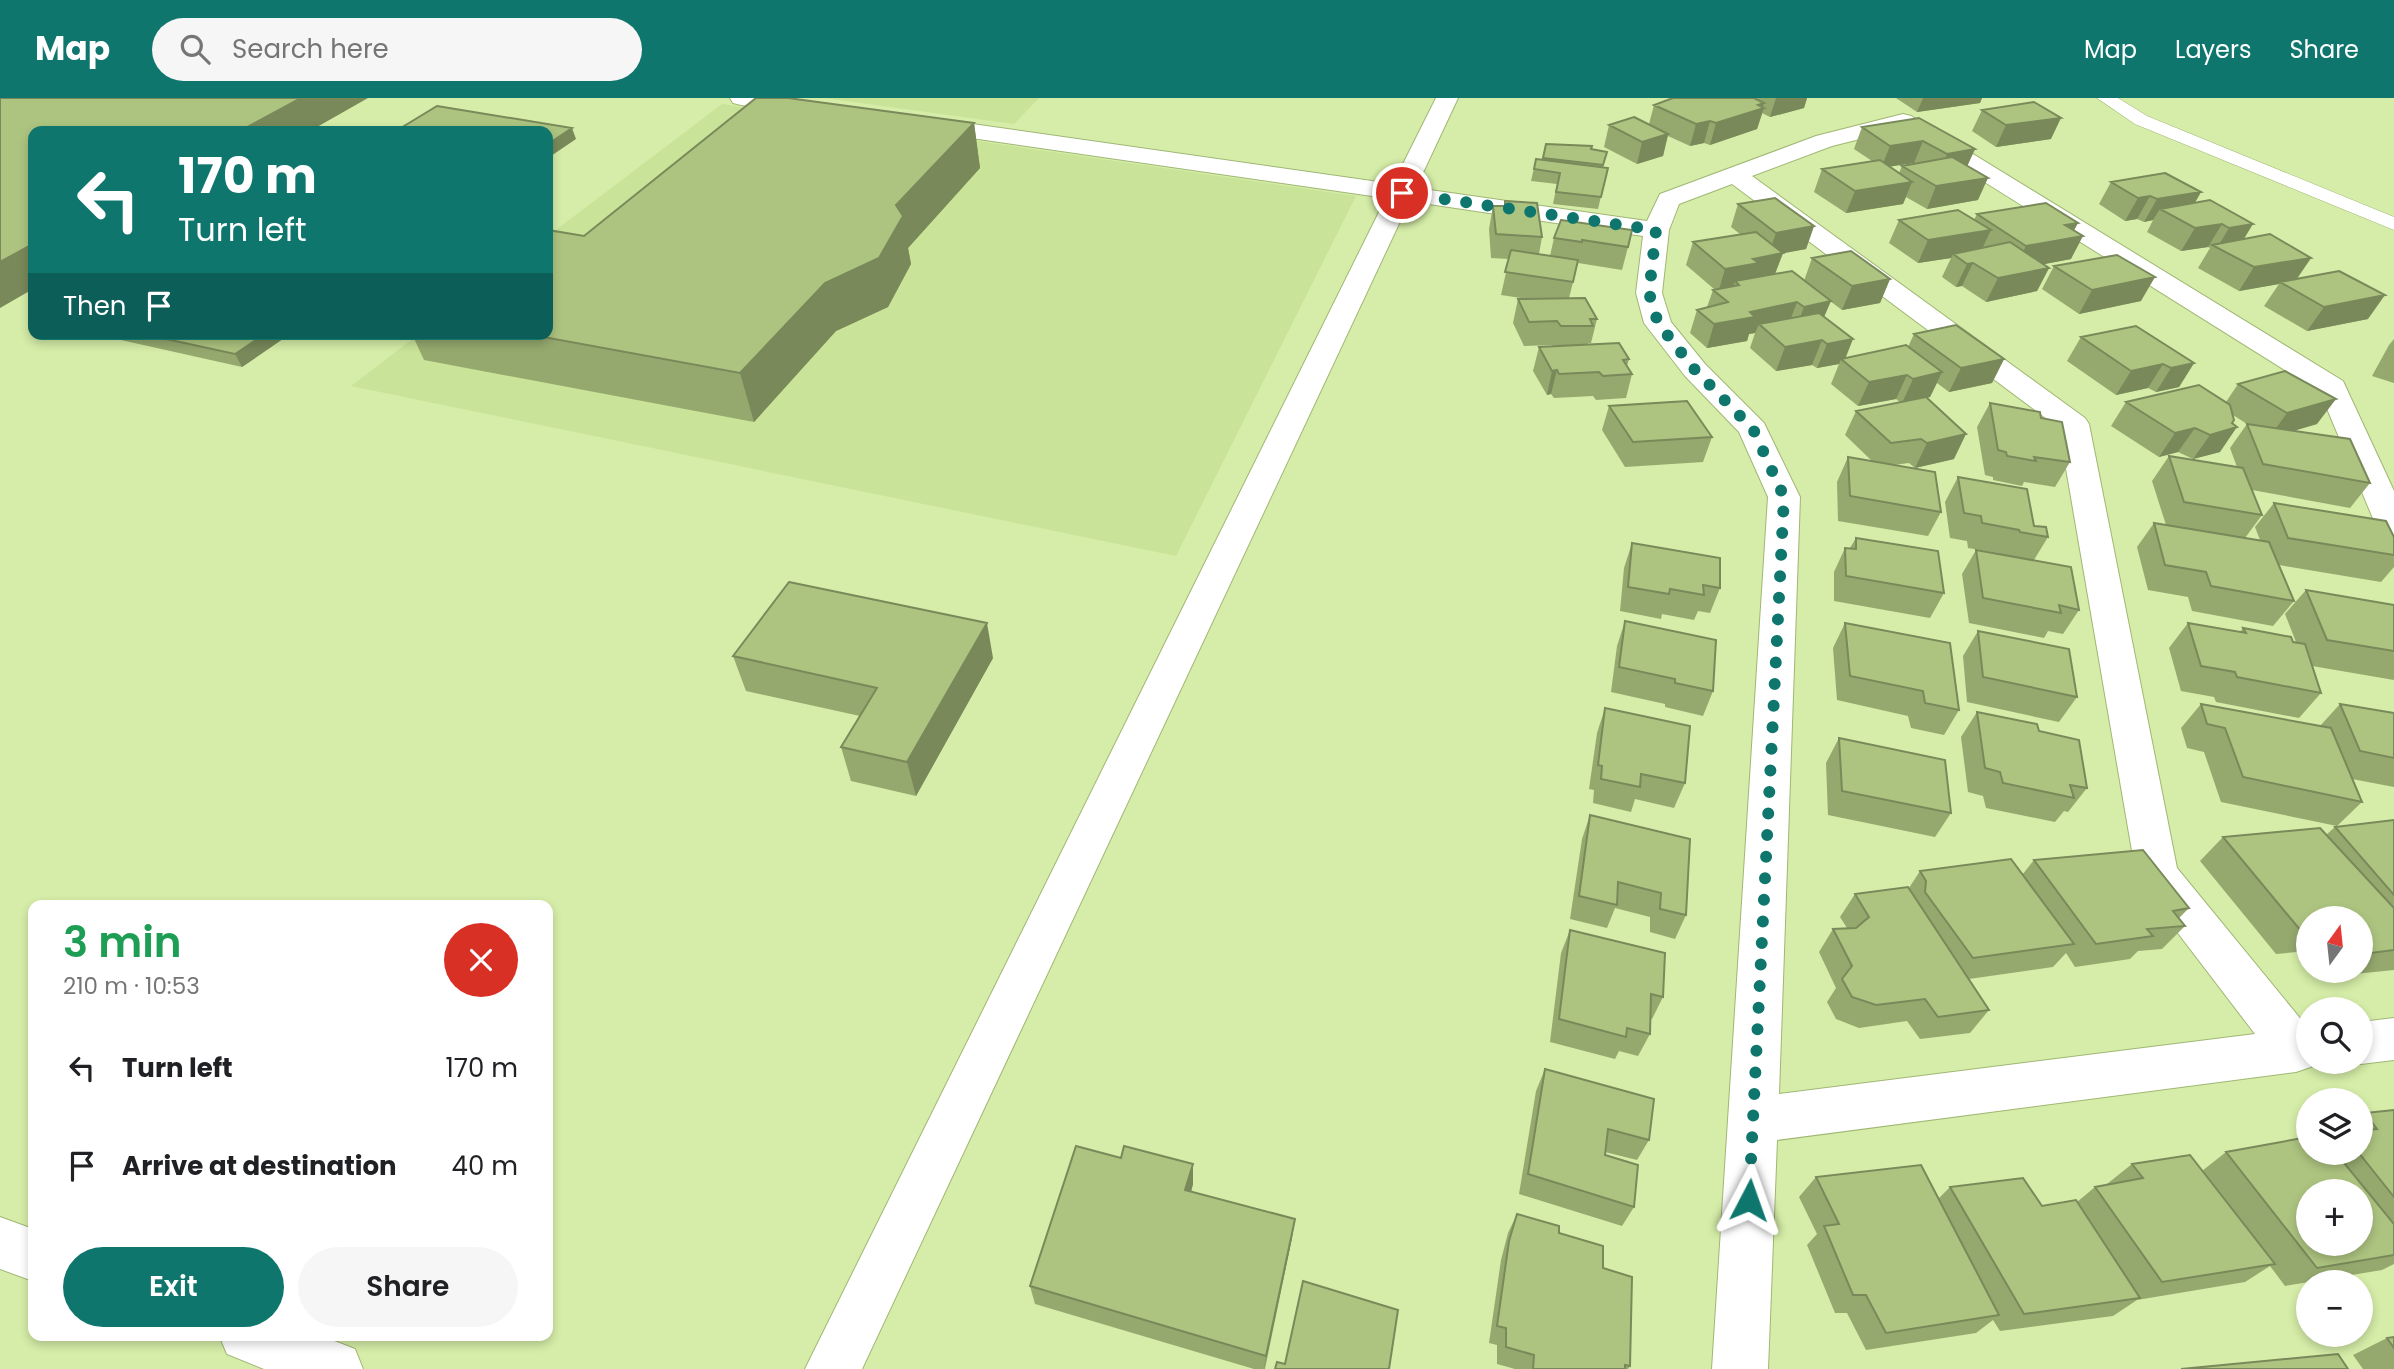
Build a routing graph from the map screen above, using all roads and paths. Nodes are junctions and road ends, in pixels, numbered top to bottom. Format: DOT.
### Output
graph roads {
  1 [pos="741,98"];
  2 [pos="1447,98"];
  3 [pos="2106,98"];
  4 [pos="823,110"];
  5 [pos="906,122"];
  6 [pos="1735,175"];
  7 [pos="1402,193"];
  8 [pos="2394,224"];
  9 [pos="1656,230"];
  10 [pos="2394,528"];
  11 [pos="2394,1039"];
  12 [pos="2373,1042"];
  13 [pos="2296,1043"];
  14 [pos="2296,1051"];
  15 [pos="1754,1120"];
  16 [pos="0,1243"];
  17 [pos="28,1253"];
  18 [pos="262,1341"];
  19 [pos="335,1369"];
  20 [pos="833,1369"];
  21 [pos="1740,1369"];
  1 -- 4 [label="street"];
  2 -- 7 [label="street"];
  3 -- 8 [label="lane"];
  5 -- 7 [label="street"];
  6 -- 9 [label="street"];
  6 -- 10 [label="street"];
  6 -- 13 [label="street"];
  7 -- 9 [label="street"];
  7 -- 20 [label="street"];
  9 -- 15 [label="street"];
  11 -- 12 [label="street"];
  14 -- 15 [label="street"];
  15 -- 21 [label="street"];
  16 -- 17 [label="street"];
  18 -- 19 [label="street"];
}
